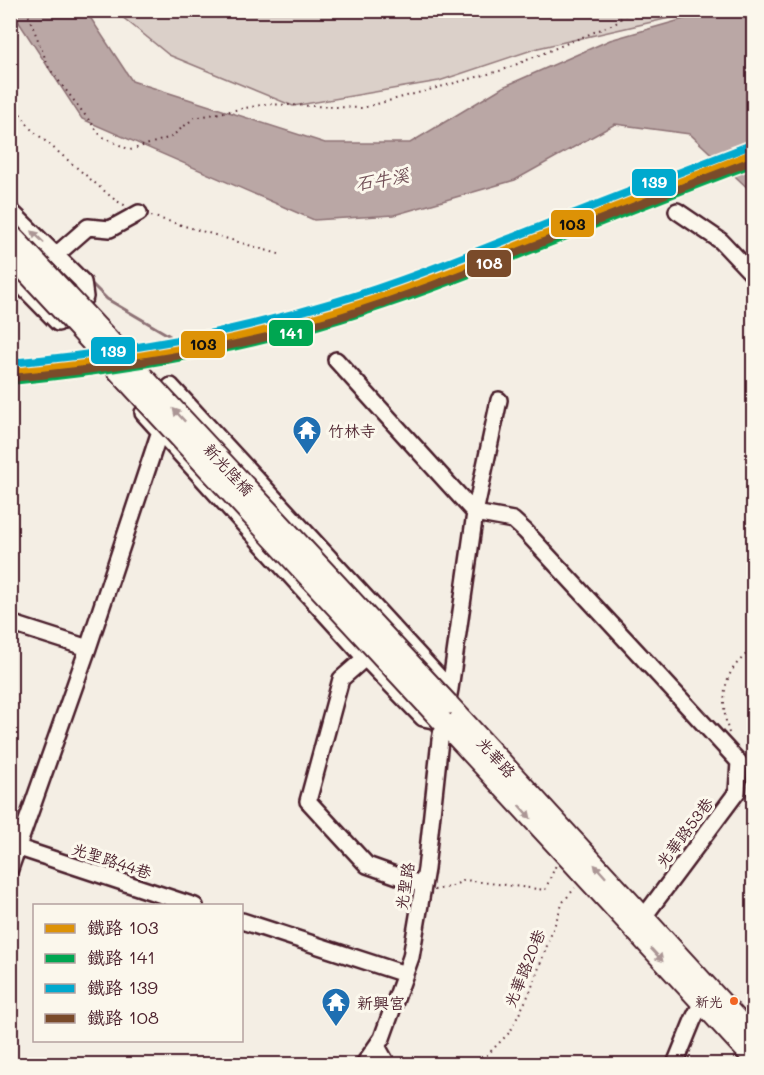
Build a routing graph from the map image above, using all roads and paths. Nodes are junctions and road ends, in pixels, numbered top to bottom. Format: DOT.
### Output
graph roads {
  1 [pos="28,10"];
  2 [pos="630,10"];
  3 [pos="10,99"];
  4 [pos="10,210"];
  5 [pos="677,211"];
  6 [pos="139,213"];
  7 [pos="10,234"];
  8 [pos="10,254"];
  9 [pos="56,255"];
  10 [pos="282,255"];
  11 [pos="10,274"];
  12 [pos="753,276"];
  13 [pos="336,360"];
  14 [pos="499,400"];
  15 [pos="160,431"];
  16 [pos="475,513"];
  17 [pos="10,623"];
  18 [pos="88,648"];
  19 [pos="753,648"];
  20 [pos="365,658"];
  21 [pos="447,705"];
  22 [pos="739,762"];
  23 [pos="14,847"];
  24 [pos="561,851"];
  25 [pos="10,869"];
  26 [pos="584,877"];
  27 [pos="422,889"];
  28 [pos="612,895"];
  29 [pos="189,904"];
  30 [pos="643,918"];
  31 [pos="243,921"];
  32 [pos="405,974"];
  33 [pos="705,996"];
  34 [pos="753,1038"];
  35 [pos="377,1046"];
  36 [pos="753,1059"];
  37 [pos="364,1065"];
  38 [pos="387,1065"];
  39 [pos="478,1065"];
  40 [pos="675,1065"];
  1 -- 2 [label="path"];
  3 -- 6 [label="path"];
  9 -- 4 [label="street, one-way"];
  5 -- 12 [label="street"];
  6 -- 9 [label="street"];
  6 -- 10 [label="path"];
  21 -- 7 [label="main road, 新光陸橋, one-way, bridge"];
  8 -- 21 [label="main road, 新光陸橋, bridge"];
  9 -- 11 [label="street"];
  13 -- 16 [label="street"];
  14 -- 16 [label="street"];
  15 -- 18 [label="street"];
  15 -- 20 [label="street"];
  15 -- 21 [label="street"];
  16 -- 21 [label="street"];
  16 -- 22 [label="street"];
  17 -- 18 [label="street"];
  18 -- 23 [label="street"];
  19 -- 22 [label="path"];
  20 -- 21 [label="street"];
  20 -- 27 [label="street"];
  21 -- 24 [label="main road, 光華路, one-way"];
  21 -- 27 [label="street, 光聖路"];
  28 -- 21 [label="main road, 光華路, one-way"];
  22 -- 30 [label="street, 光華路53巷"];
  23 -- 25 [label="street"];
  23 -- 29 [label="street, 光聖路44巷"];
  24 -- 26 [label="main road, 光華路"];
  24 -- 27 [label="path"];
  26 -- 28 [label="main road, 光華路"];
  26 -- 39 [label="path, 光華路20巷"];
  27 -- 32 [label="street, 光聖路"];
  28 -- 30 [label="main road, 光華路"];
  28 -- 33 [label="main road, 光華路, one-way"];
  30 -- 33 [label="main road, 光華路"];
  31 -- 32 [label="street"];
  32 -- 35 [label="street, 光聖路"];
  33 -- 34 [label="main road, 光華路"];
  33 -- 36 [label="main road, 光華路"];
  33 -- 40 [label="street"];
  35 -- 37 [label="street, 光聖路"];
  35 -- 38 [label="street"];
}
